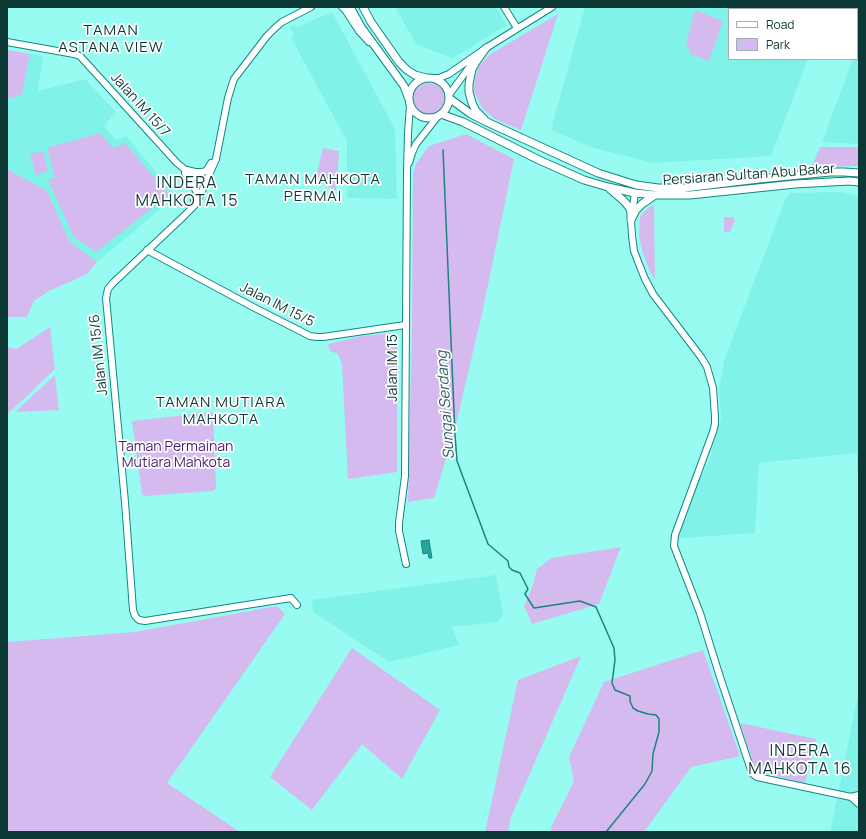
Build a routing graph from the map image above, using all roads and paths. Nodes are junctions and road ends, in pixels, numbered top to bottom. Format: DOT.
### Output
graph roads {
  1 [pos="342,7"];
  2 [pos="350,7"];
  3 [pos="363,7"];
  4 [pos="504,7"];
  5 [pos="552,7"];
  6 [pos="311,8"];
  7 [pos="517,28"];
  8 [pos="7,42"];
  9 [pos="486,48"];
  10 [pos="376,49"];
  11 [pos="479,53"];
  12 [pos="429,78"];
  13 [pos="449,97"];
  14 [pos="410,103"];
  15 [pos="439,115"];
  16 [pos="489,123"];
  17 [pos="217,151"];
  18 [pos="182,168"];
  19 [pos="407,172"];
  20 [pos="859,173"];
  21 [pos="618,179"];
  22 [pos="207,182"];
  23 [pos="859,182"];
  24 [pos="608,187"];
  25 [pos="635,193"];
  26 [pos="655,195"];
  27 [pos="184,216"];
  28 [pos="631,220"];
  29 [pos="147,250"];
  30 [pos="406,325"];
  31 [pos="406,564"];
  32 [pos="297,605"];
  33 [pos="859,795"];
  34 [pos="851,797"];
  35 [pos="859,804"];
  1 -- 10 [label="street"];
  2 -- 10 [label="main road"];
  3 -- 12 [label="main road"];
  4 -- 7 [label="street"];
  5 -- 7 [label="street"];
  6 -- 17 [label="street, Jalan IM 15/6"];
  7 -- 9 [label="street"];
  8 -- 18 [label="street, Jalan IM 15/7"];
  9 -- 11 [label="street"];
  9 -- 16 [label="main road"];
  10 -- 14 [label="main road"];
  11 -- 12 [label="street"];
  11 -- 13 [label="street"];
  12 -- 13 [label="main road"];
  12 -- 14 [label="main road"];
  13 -- 15 [label="main road"];
  13 -- 16 [label="main road, Persiaran Sultan Abu Bakar"];
  14 -- 15 [label="main road"];
  14 -- 19 [label="street, Jalan IM 15"];
  15 -- 19 [label="street, Jalan IM 15"];
  15 -- 24 [label="main road, Persiaran Sultan Abu Bakar"];
  16 -- 21 [label="main road, Persiaran Sultan Abu Bakar"];
  17 -- 18 [label="street"];
  17 -- 22 [label="street, Jalan IM 15/6"];
  18 -- 22 [label="street, Jalan IM 15/7"];
  18 -- 27 [label="street"];
  19 -- 30 [label="street, Jalan IM 15"];
  20 -- 21 [label="main road, Persiaran Sultan Abu Bakar"];
  21 -- 25 [label="main road"];
  22 -- 27 [label="street, Jalan IM 15/6"];
  23 -- 26 [label="main road, Persiaran Sultan Abu Bakar"];
  24 -- 25 [label="main road, Persiaran Sultan Abu Bakar"];
  24 -- 28 [label="main road"];
  25 -- 26 [label="main road, Persiaran Sultan Abu Bakar"];
  25 -- 28 [label="street"];
  26 -- 28 [label="main road"];
  27 -- 29 [label="street, Jalan IM 15/6"];
  28 -- 34 [label="street"];
  29 -- 30 [label="street, Jalan IM 15/5"];
  29 -- 32 [label="street, Jalan IM 15/6"];
  30 -- 31 [label="street, Jalan IM 15"];
  33 -- 34 [label="street"];
  34 -- 35 [label="street"];
}
